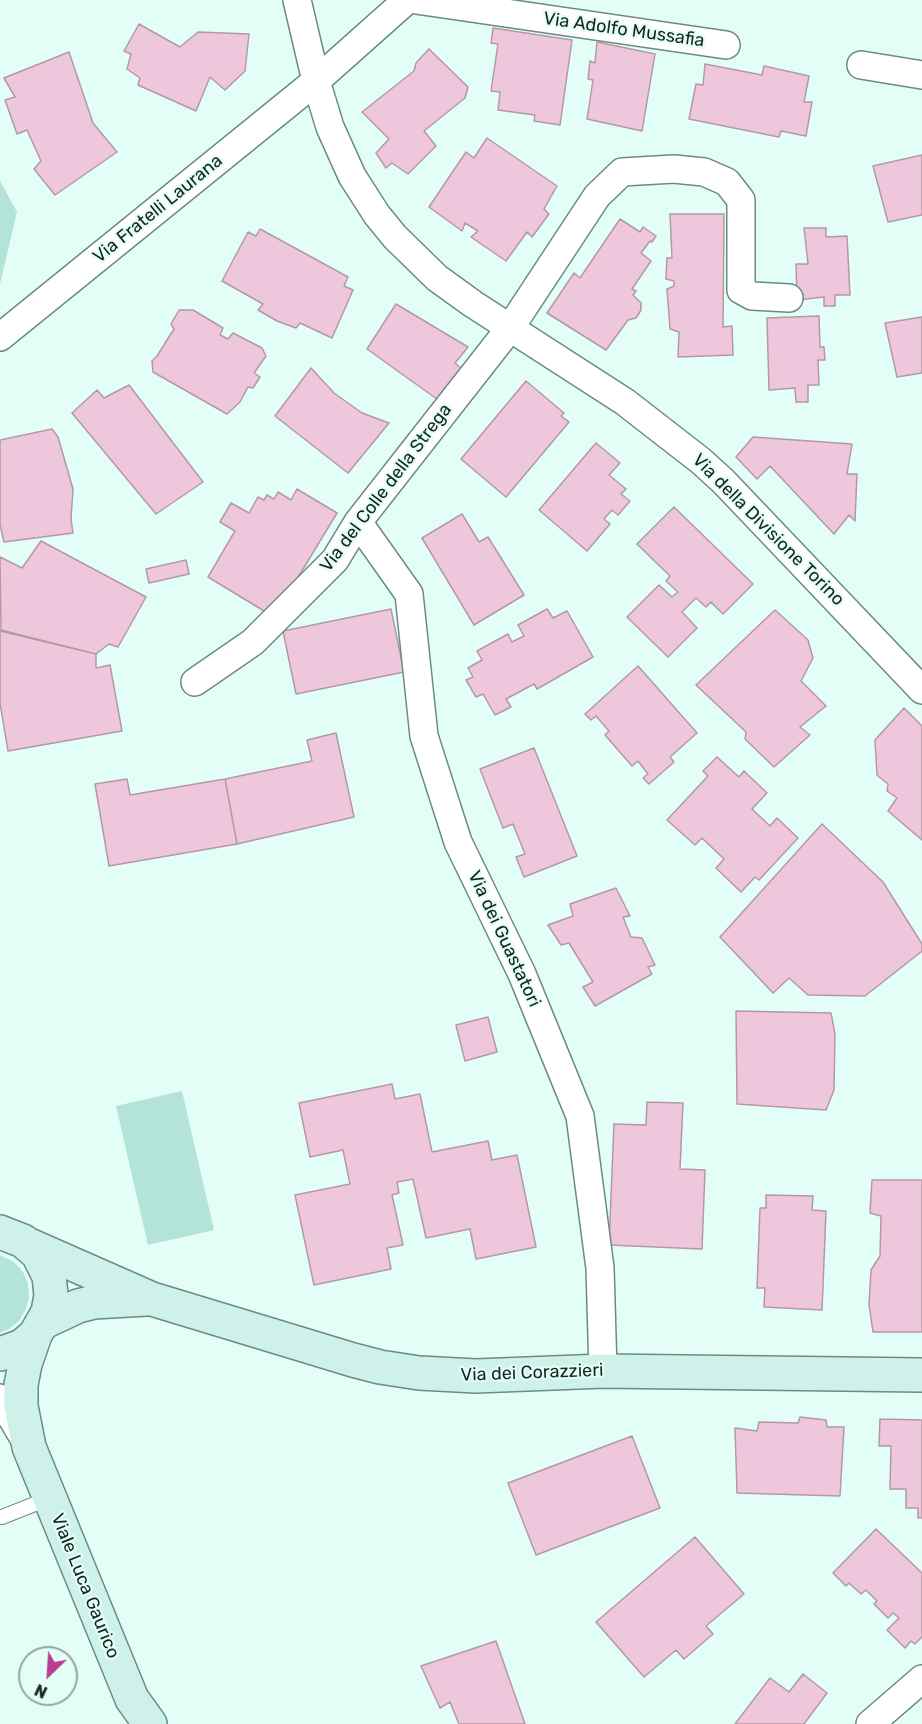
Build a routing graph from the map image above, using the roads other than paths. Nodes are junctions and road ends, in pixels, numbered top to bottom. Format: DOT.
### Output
graph roads {
  1 [pos="297,0"];
  2 [pos="407,0"];
  3 [pos="416,0"];
  4 [pos="726,45"];
  5 [pos="861,65"];
  6 [pos="922,75"];
  7 [pos="316,81"];
  8 [pos="789,298"];
  9 [pos="510,328"];
  10 [pos="0,337"];
  11 [pos="358,522"];
  12 [pos="195,682"];
  13 [pos="922,690"];
  14 [pos="9,1232"];
  15 [pos="152,1299"];
  16 [pos="40,1328"];
  17 [pos="0,1354"];
  18 [pos="603,1371"];
  19 [pos="922,1375"];
  20 [pos="0,1398"];
  21 [pos="29,1447"];
  22 [pos="50,1498"];
  23 [pos="2,1517"];
  24 [pos="922,1679"];
  25 [pos="128,1688"];
  26 [pos="143,1724"];
  27 [pos="150,1724"];
  28 [pos="870,1724"];
  1 -- 7 [label="street, Via della Divisione Torino"];
  2 -- 7 [label="street, Via Fratelli Laurana"];
  3 -- 4 [label="street, Via Adolfo Mussafia"];
  5 -- 6 [label="street"];
  7 -- 9 [label="street, Via della Divisione Torino"];
  7 -- 10 [label="street, Via Fratelli Laurana"];
  8 -- 9 [label="street"];
  9 -- 11 [label="street, Via del Colle della Strega"];
  9 -- 13 [label="street, Via della Divisione Torino"];
  11 -- 12 [label="street, Via del Colle della Strega"];
  11 -- 18 [label="street, Via dei Guastatori"];
  14 -- 15 [label="street, Via dei Corazzieri"];
  14 -- 16 [label="street, Viale Luca Gaurico"];
  15 -- 16 [label="street, Via dei Corazzieri"];
  15 -- 18 [label="street, Via dei Corazzieri"];
  16 -- 17 [label="street, Via dei Corazzieri"];
  16 -- 21 [label="street, Viale Luca Gaurico"];
  18 -- 19 [label="street, Via dei Corazzieri"];
  20 -- 21 [label="street, Viale Luca Gaurico"];
  21 -- 22 [label="street, Viale Luca Gaurico"];
  22 -- 23 [label="lane"];
  22 -- 25 [label="street, Viale Luca Gaurico"];
  24 -- 28 [label="street"];
  25 -- 26 [label="street, Viale Luca Gaurico"];
  25 -- 27 [label="street"];
}
